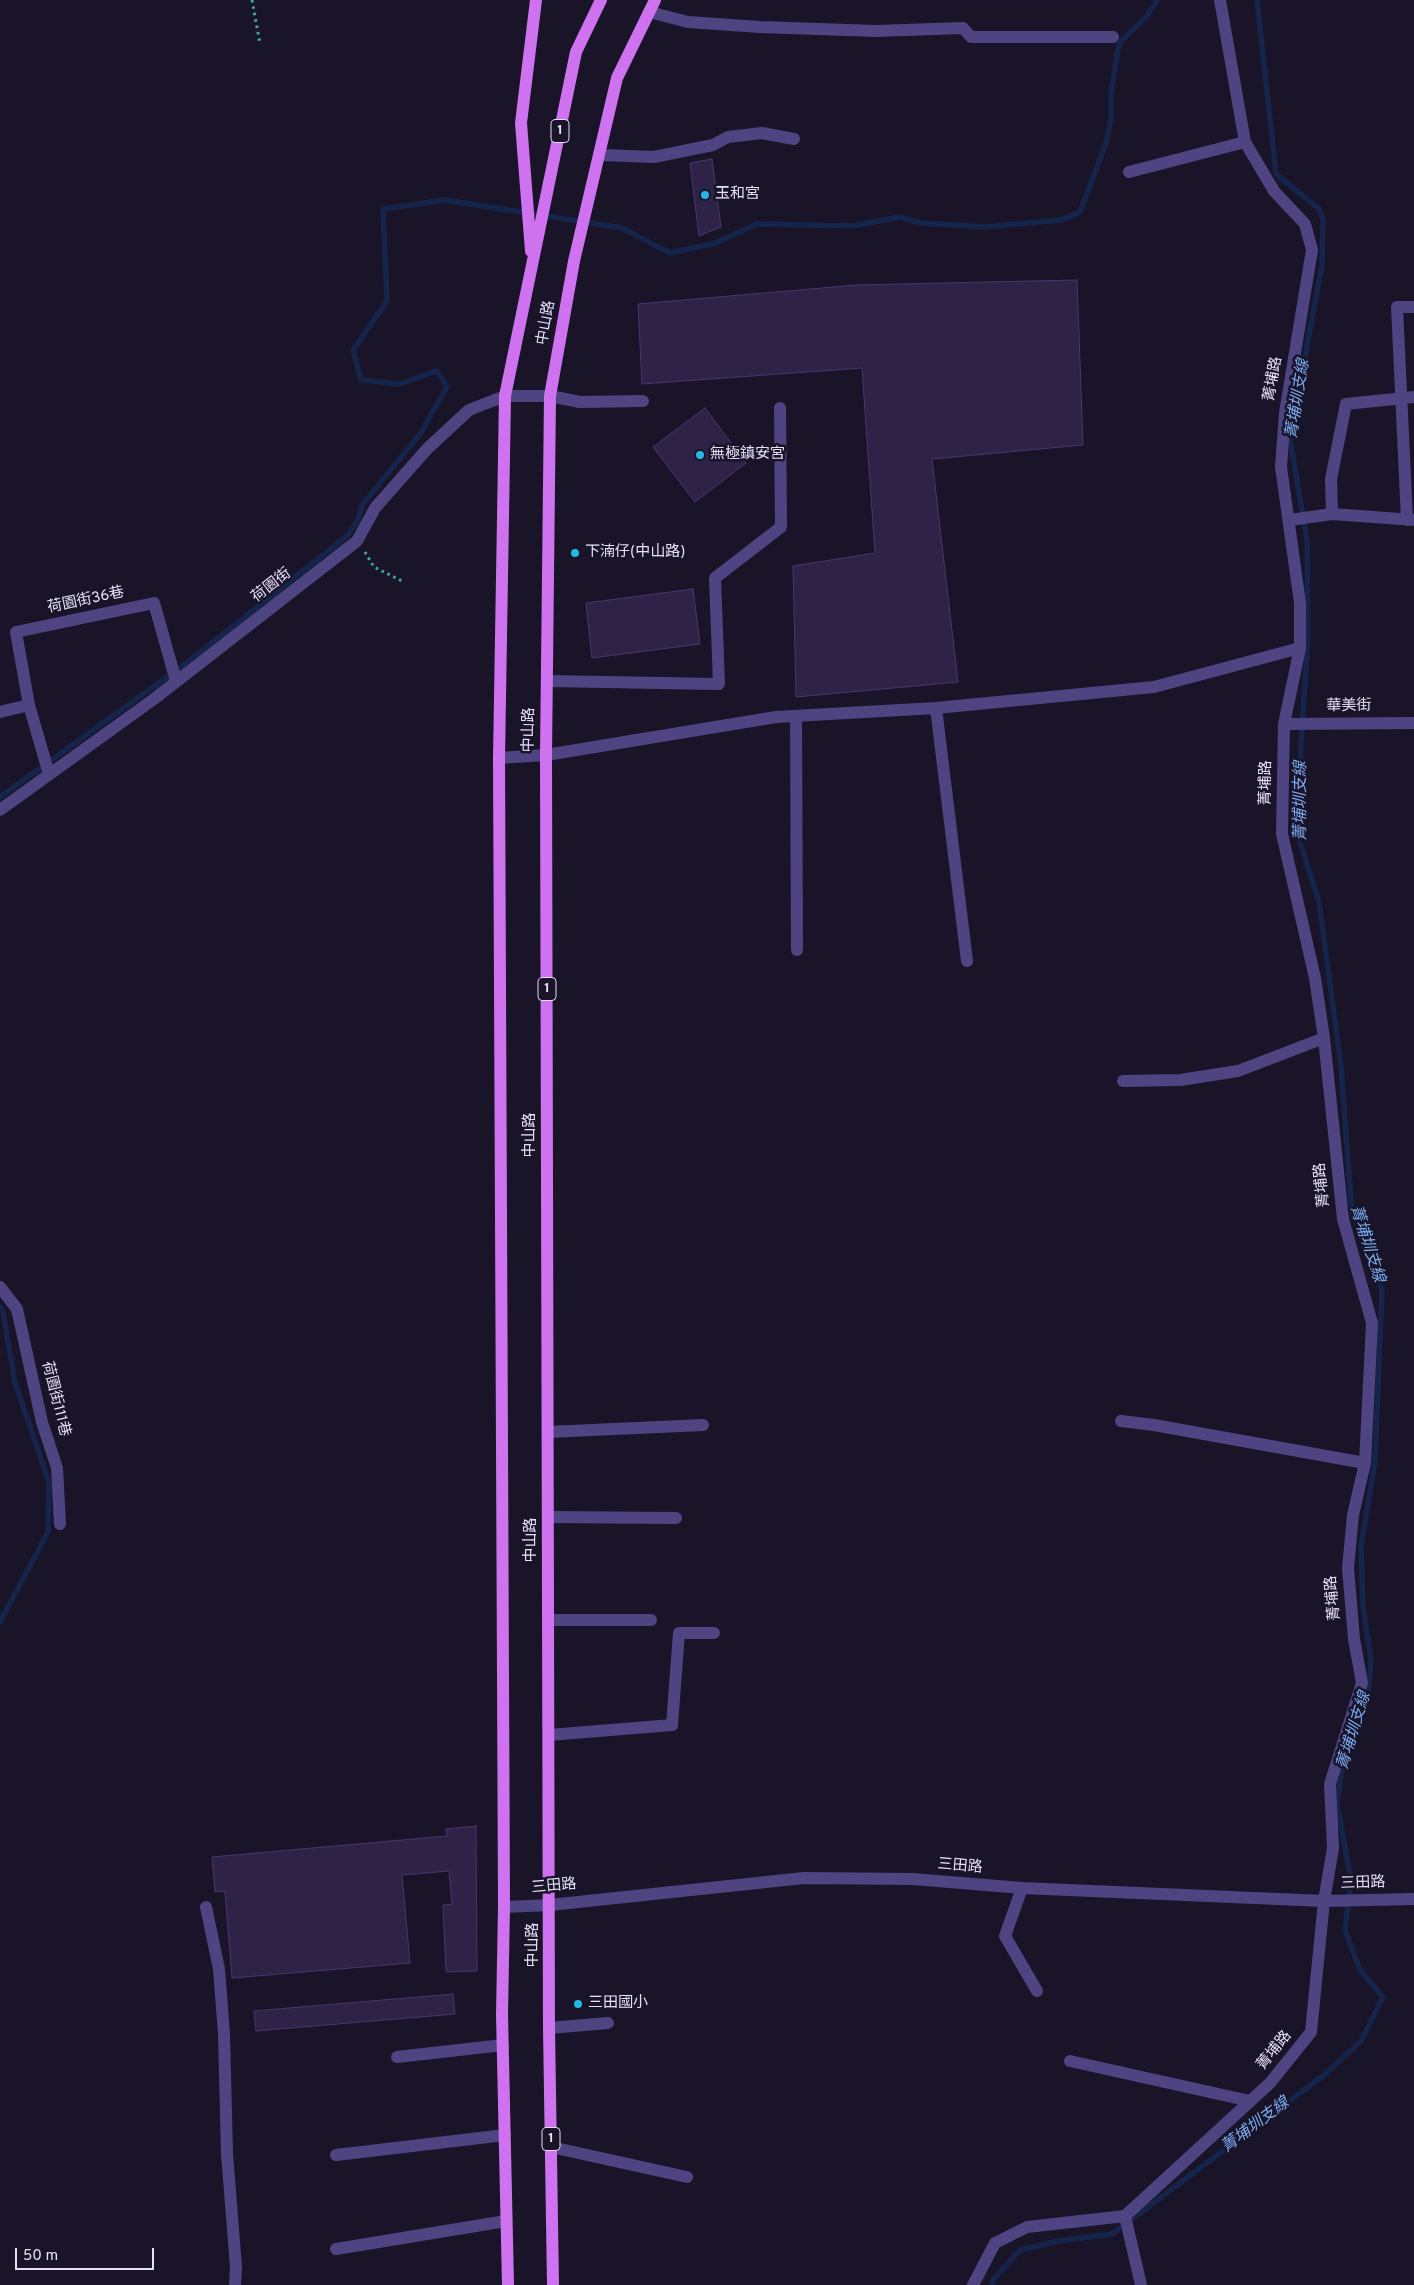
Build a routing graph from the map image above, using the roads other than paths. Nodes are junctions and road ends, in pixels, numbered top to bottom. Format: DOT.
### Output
graph roads {
  1 [pos="536,0"];
  2 [pos="601,0"];
  3 [pos="654,0"];
  4 [pos="1220,0"];
  5 [pos="649,12"];
  6 [pos="1112,36"];
  7 [pos="794,139"];
  8 [pos="1244,142"];
  9 [pos="600,155"];
  10 [pos="1129,172"];
  11 [pos="533,267"];
  12 [pos="1414,307"];
  13 [pos="505,396"];
  14 [pos="550,396"];
  15 [pos="1414,397"];
  16 [pos="1400,398"];
  17 [pos="643,402"];
  18 [pos="780,408"];
  19 [pos="1409,472"];
  20 [pos="1332,514"];
  21 [pos="1290,520"];
  22 [pos="1410,520"];
  23 [pos="1300,648"];
  24 [pos="176,681"];
  25 [pos="547,681"];
  26 [pos="28,705"];
  27 [pos="936,708"];
  28 [pos="0,712"];
  29 [pos="796,716"];
  30 [pos="1414,723"];
  31 [pos="1284,724"];
  32 [pos="546,755"];
  33 [pos="499,758"];
  34 [pos="49,774"];
  35 [pos="0,810"];
  36 [pos="797,950"];
  37 [pos="967,961"];
  38 [pos="1324,1038"];
  39 [pos="1123,1081"];
  40 [pos="0,1288"];
  41 [pos="1121,1421"];
  42 [pos="703,1425"];
  43 [pos="548,1432"];
  44 [pos="1365,1463"];
  45 [pos="548,1517"];
  46 [pos="676,1518"];
  47 [pos="60,1524"];
  48 [pos="549,1620"];
  49 [pos="651,1620"];
  50 [pos="714,1633"];
  51 [pos="549,1734"];
  52 [pos="1022,1888"];
  53 [pos="1414,1899"];
  54 [pos="1324,1901"];
  55 [pos="550,1905"];
  56 [pos="206,1907"];
  57 [pos="504,1907"];
  58 [pos="1037,1991"];
  59 [pos="608,2023"];
  60 [pos="549,2028"];
  61 [pos="503,2045"];
  62 [pos="397,2056"];
  63 [pos="1070,2061"];
  64 [pos="1250,2101"];
  65 [pos="505,2135"];
  66 [pos="551,2147"];
  67 [pos="336,2155"];
  68 [pos="687,2177"];
  69 [pos="1126,2216"];
  70 [pos="506,2220"];
  71 [pos="336,2249"];
  72 [pos="235,2285"];
  73 [pos="508,2285"];
  74 [pos="553,2285"];
  75 [pos="973,2285"];
  76 [pos="1142,2285"];
  1 -- 11 [label="main road"];
  2 -- 11 [label="main road, 中山路 / 1"];
  3 -- 5 [label="main road, 中山路 / 1"];
  4 -- 8 [label="street, 菁埔路"];
  5 -- 6 [label="street"];
  5 -- 9 [label="main road, 中山路 / 1"];
  7 -- 9 [label="street"];
  8 -- 10 [label="street"];
  8 -- 21 [label="street, 菁埔路"];
  9 -- 14 [label="main road, 中山路 / 1"];
  11 -- 13 [label="main road, 中山路 / 1"];
  12 -- 16 [label="street"];
  13 -- 14 [label="street, 荷園街"];
  13 -- 24 [label="street, 荷園街"];
  13 -- 33 [label="main road, 中山路 / 1"];
  14 -- 17 [label="street, 荷園街"];
  14 -- 25 [label="main road, 中山路 / 1"];
  15 -- 16 [label="street"];
  16 -- 19 [label="street"];
  16 -- 20 [label="street"];
  18 -- 25 [label="street"];
  19 -- 22 [label="street"];
  20 -- 21 [label="street"];
  20 -- 22 [label="street"];
  21 -- 23 [label="street, 菁埔路"];
  23 -- 27 [label="street"];
  23 -- 31 [label="street, 菁埔路"];
  24 -- 26 [label="street, 荷園街36巷"];
  24 -- 34 [label="street, 荷園街"];
  25 -- 32 [label="main road, 中山路 / 1"];
  26 -- 28 [label="street"];
  26 -- 34 [label="street, 荷園街36巷"];
  27 -- 29 [label="street"];
  27 -- 37 [label="street"];
  29 -- 32 [label="street"];
  29 -- 36 [label="street"];
  30 -- 31 [label="street, 華美街"];
  31 -- 38 [label="street, 菁埔路"];
  32 -- 33 [label="street"];
  32 -- 43 [label="main road, 中山路 / 1"];
  33 -- 57 [label="main road, 中山路 / 1"];
  34 -- 35 [label="street, 荷園街"];
  38 -- 39 [label="street"];
  38 -- 44 [label="street, 菁埔路"];
  40 -- 47 [label="street, 荷園街111巷"];
  41 -- 44 [label="street"];
  42 -- 43 [label="street"];
  43 -- 45 [label="main road, 中山路 / 1"];
  44 -- 54 [label="street, 菁埔路"];
  45 -- 46 [label="street"];
  45 -- 48 [label="main road, 中山路 / 1"];
  48 -- 49 [label="street"];
  48 -- 51 [label="main road, 中山路 / 1"];
  50 -- 51 [label="street"];
  51 -- 55 [label="main road, 中山路 / 1"];
  52 -- 54 [label="street, 三田路"];
  52 -- 55 [label="street, 三田路"];
  52 -- 58 [label="street"];
  53 -- 54 [label="street, 三田路"];
  54 -- 64 [label="street, 菁埔路"];
  55 -- 57 [label="street, 三田路"];
  55 -- 60 [label="main road, 中山路 / 1"];
  56 -- 72 [label="street"];
  57 -- 61 [label="main road, 中山路 / 1"];
  59 -- 60 [label="street"];
  60 -- 66 [label="main road, 中山路 / 1"];
  61 -- 62 [label="street"];
  61 -- 65 [label="main road, 中山路 / 1"];
  63 -- 64 [label="street"];
  64 -- 69 [label="street, 菁埔路"];
  65 -- 67 [label="street"];
  65 -- 70 [label="main road, 中山路 / 1"];
  66 -- 68 [label="street"];
  66 -- 74 [label="main road, 中山路 / 1"];
  69 -- 75 [label="street"];
  69 -- 76 [label="street"];
  70 -- 71 [label="street"];
  70 -- 73 [label="main road, 中山路 / 1"];
}
